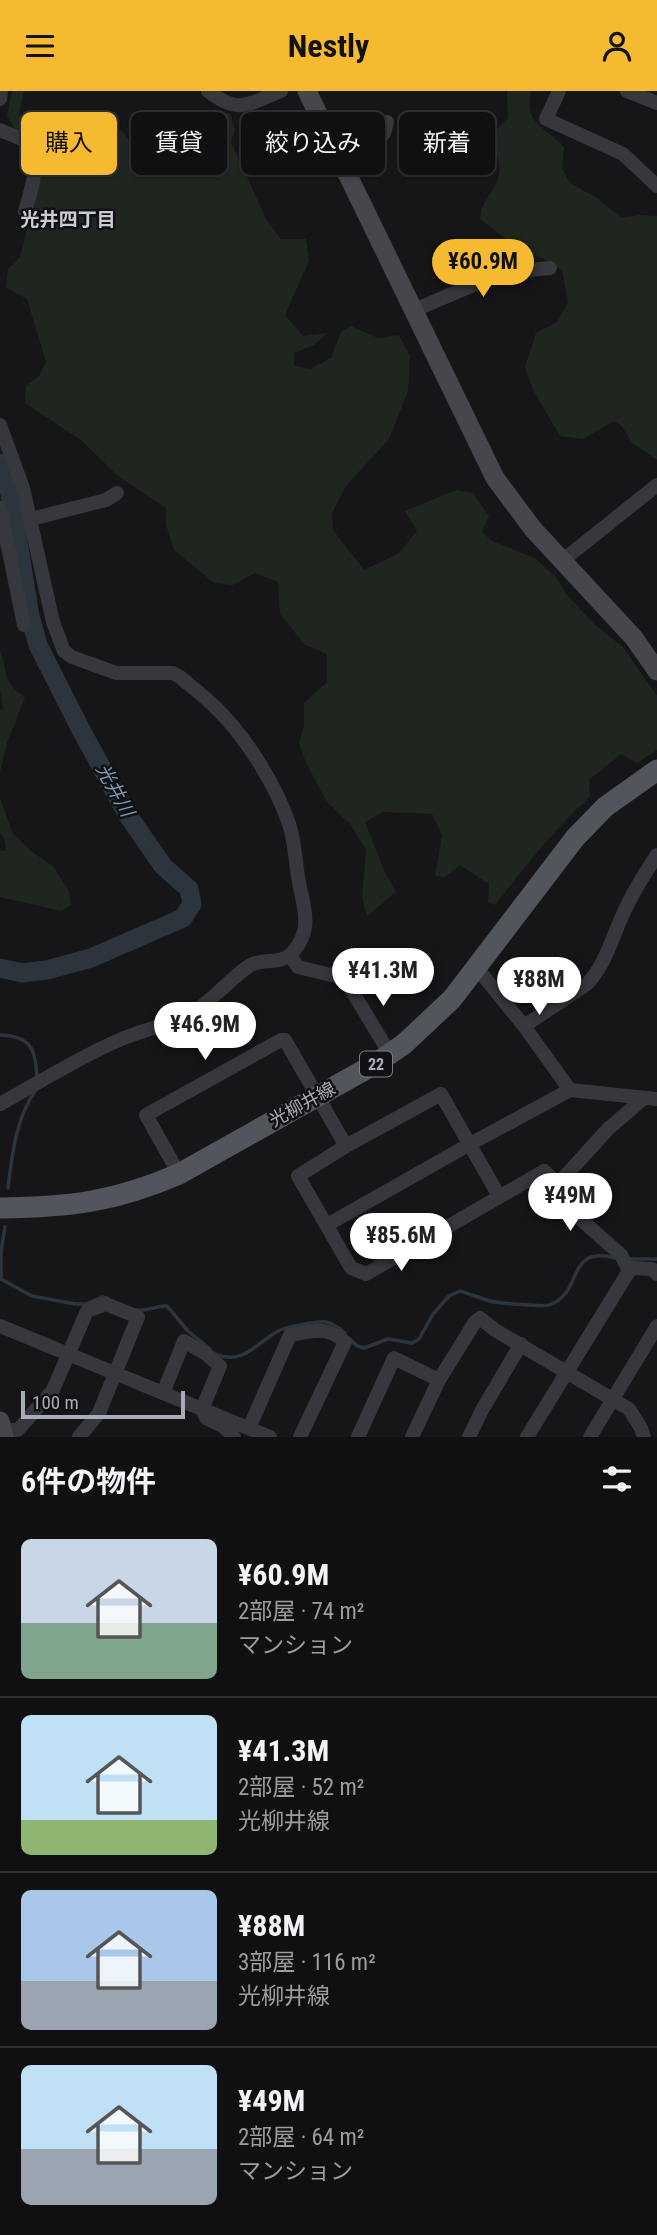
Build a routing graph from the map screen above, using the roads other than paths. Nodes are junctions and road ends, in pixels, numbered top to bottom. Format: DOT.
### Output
graph roads {
  1 [pos="1,91"];
  2 [pos="208,91"];
  3 [pos="281,91"];
  4 [pos="307,91"];
  5 [pos="559,91"];
  6 [pos="627,91"];
  7 [pos="643,95"];
  8 [pos="0,99"];
  9 [pos="657,103"];
  10 [pos="317,112"];
  11 [pos="387,122"];
  12 [pos="385,129"];
  13 [pos="0,130"];
  14 [pos="347,175"];
  15 [pos="657,186"];
  16 [pos="25,212"];
  17 [pos="550,268"];
  18 [pos="412,311"];
  19 [pos="0,425"];
  20 [pos="657,485"];
  21 [pos="117,493"];
  22 [pos="0,511"];
  23 [pos="31,519"];
  24 [pos="562,561"];
  25 [pos="24,625"];
  26 [pos="657,671"];
  27 [pos="657,770"];
  28 [pos="657,855"];
  29 [pos="290,955"];
  30 [pos="477,968"];
  31 [pos="524,1026"];
  32 [pos="390,1054"];
  33 [pos="570,1090"];
  34 [pos="316,1096"];
  35 [pos="650,1099"];
  36 [pos="0,1104"];
  37 [pos="470,1144"];
  38 [pos="346,1146"];
  39 [pos="179,1174"];
  40 [pos="558,1184"];
  41 [pos="499,1196"];
  42 [pos="0,1209"];
  43 [pos="327,1225"];
  44 [pos="625,1263"];
  45 [pos="657,1274"];
  46 [pos="0,1326"];
  47 [pos="657,1326"];
  48 [pos="521,1344"];
  49 [pos="68,1354"];
  50 [pos="567,1371"];
  51 [pos="115,1373"];
  52 [pos="439,1380"];
  53 [pos="163,1393"];
  54 [pos="613,1398"];
  55 [pos="202,1409"];
  56 [pos="248,1428"];
  57 [pos="2,1430"];
  58 [pos="79,1437"];
  59 [pos="233,1437"];
  60 [pos="270,1437"];
  61 [pos="300,1437"];
  62 [pos="358,1437"];
  63 [pos="412,1437"];
  64 [pos="469,1437"];
  65 [pos="527,1437"];
  66 [pos="590,1437"];
  67 [pos="644,1437"];
  1 -- 8 [label="street"];
  2 -- 3 [label="street"];
  4 -- 10 [label="street"];
  5 -- 15 [label="street"];
  6 -- 7 [label="street"];
  7 -- 9 [label="street"];
  11 -- 12 [label="street"];
  13 -- 16 [label="street"];
  14 -- 18 [label="street"];
  17 -- 18 [label="street"];
  18 -- 24 [label="street"];
  19 -- 23 [label="street"];
  20 -- 24 [label="street"];
  21 -- 23 [label="street"];
  22 -- 25 [label="street"];
  23 -- 29 [label="street"];
  24 -- 26 [label="street"];
  27 -- 30 [label="main road, 光柳井線 / 22"];
  28 -- 31 [label="street"];
  29 -- 32 [label="street"];
  29 -- 36 [label="street"];
  30 -- 31 [label="street"];
  30 -- 32 [label="main road, 光柳井線 / 22"];
  31 -- 33 [label="street"];
  32 -- 34 [label="main road, 光柳井線 / 22"];
  33 -- 35 [label="street"];
  33 -- 37 [label="street"];
  34 -- 38 [label="street"];
  34 -- 39 [label="main road, 光柳井線 / 22"];
  34 -- 39 [label="street"];
  35 -- 40 [label="street"];
  37 -- 38 [label="street"];
  37 -- 41 [label="street"];
  37 -- 43 [label="street"];
  38 -- 43 [label="street"];
  39 -- 42 [label="main road, 光柳井線 / 22"];
  40 -- 41 [label="street"];
  40 -- 44 [label="street"];
  41 -- 43 [label="street"];
  44 -- 45 [label="street"];
  44 -- 50 [label="street"];
  46 -- 49 [label="street"];
  47 -- 54 [label="street"];
  48 -- 50 [label="street"];
  48 -- 52 [label="street"];
  48 -- 64 [label="street"];
  49 -- 51 [label="street"];
  49 -- 51 [label="street"];
  49 -- 57 [label="street"];
  50 -- 54 [label="street"];
  50 -- 65 [label="street"];
  51 -- 53 [label="street"];
  51 -- 58 [label="street"];
  52 -- 62 [label="street"];
  52 -- 63 [label="street"];
  53 -- 55 [label="street"];
  53 -- 55 [label="street"];
  54 -- 66 [label="street"];
  54 -- 67 [label="street"];
  55 -- 56 [label="street"];
  55 -- 59 [label="street"];
  56 -- 60 [label="street"];
  56 -- 61 [label="street"];
}
